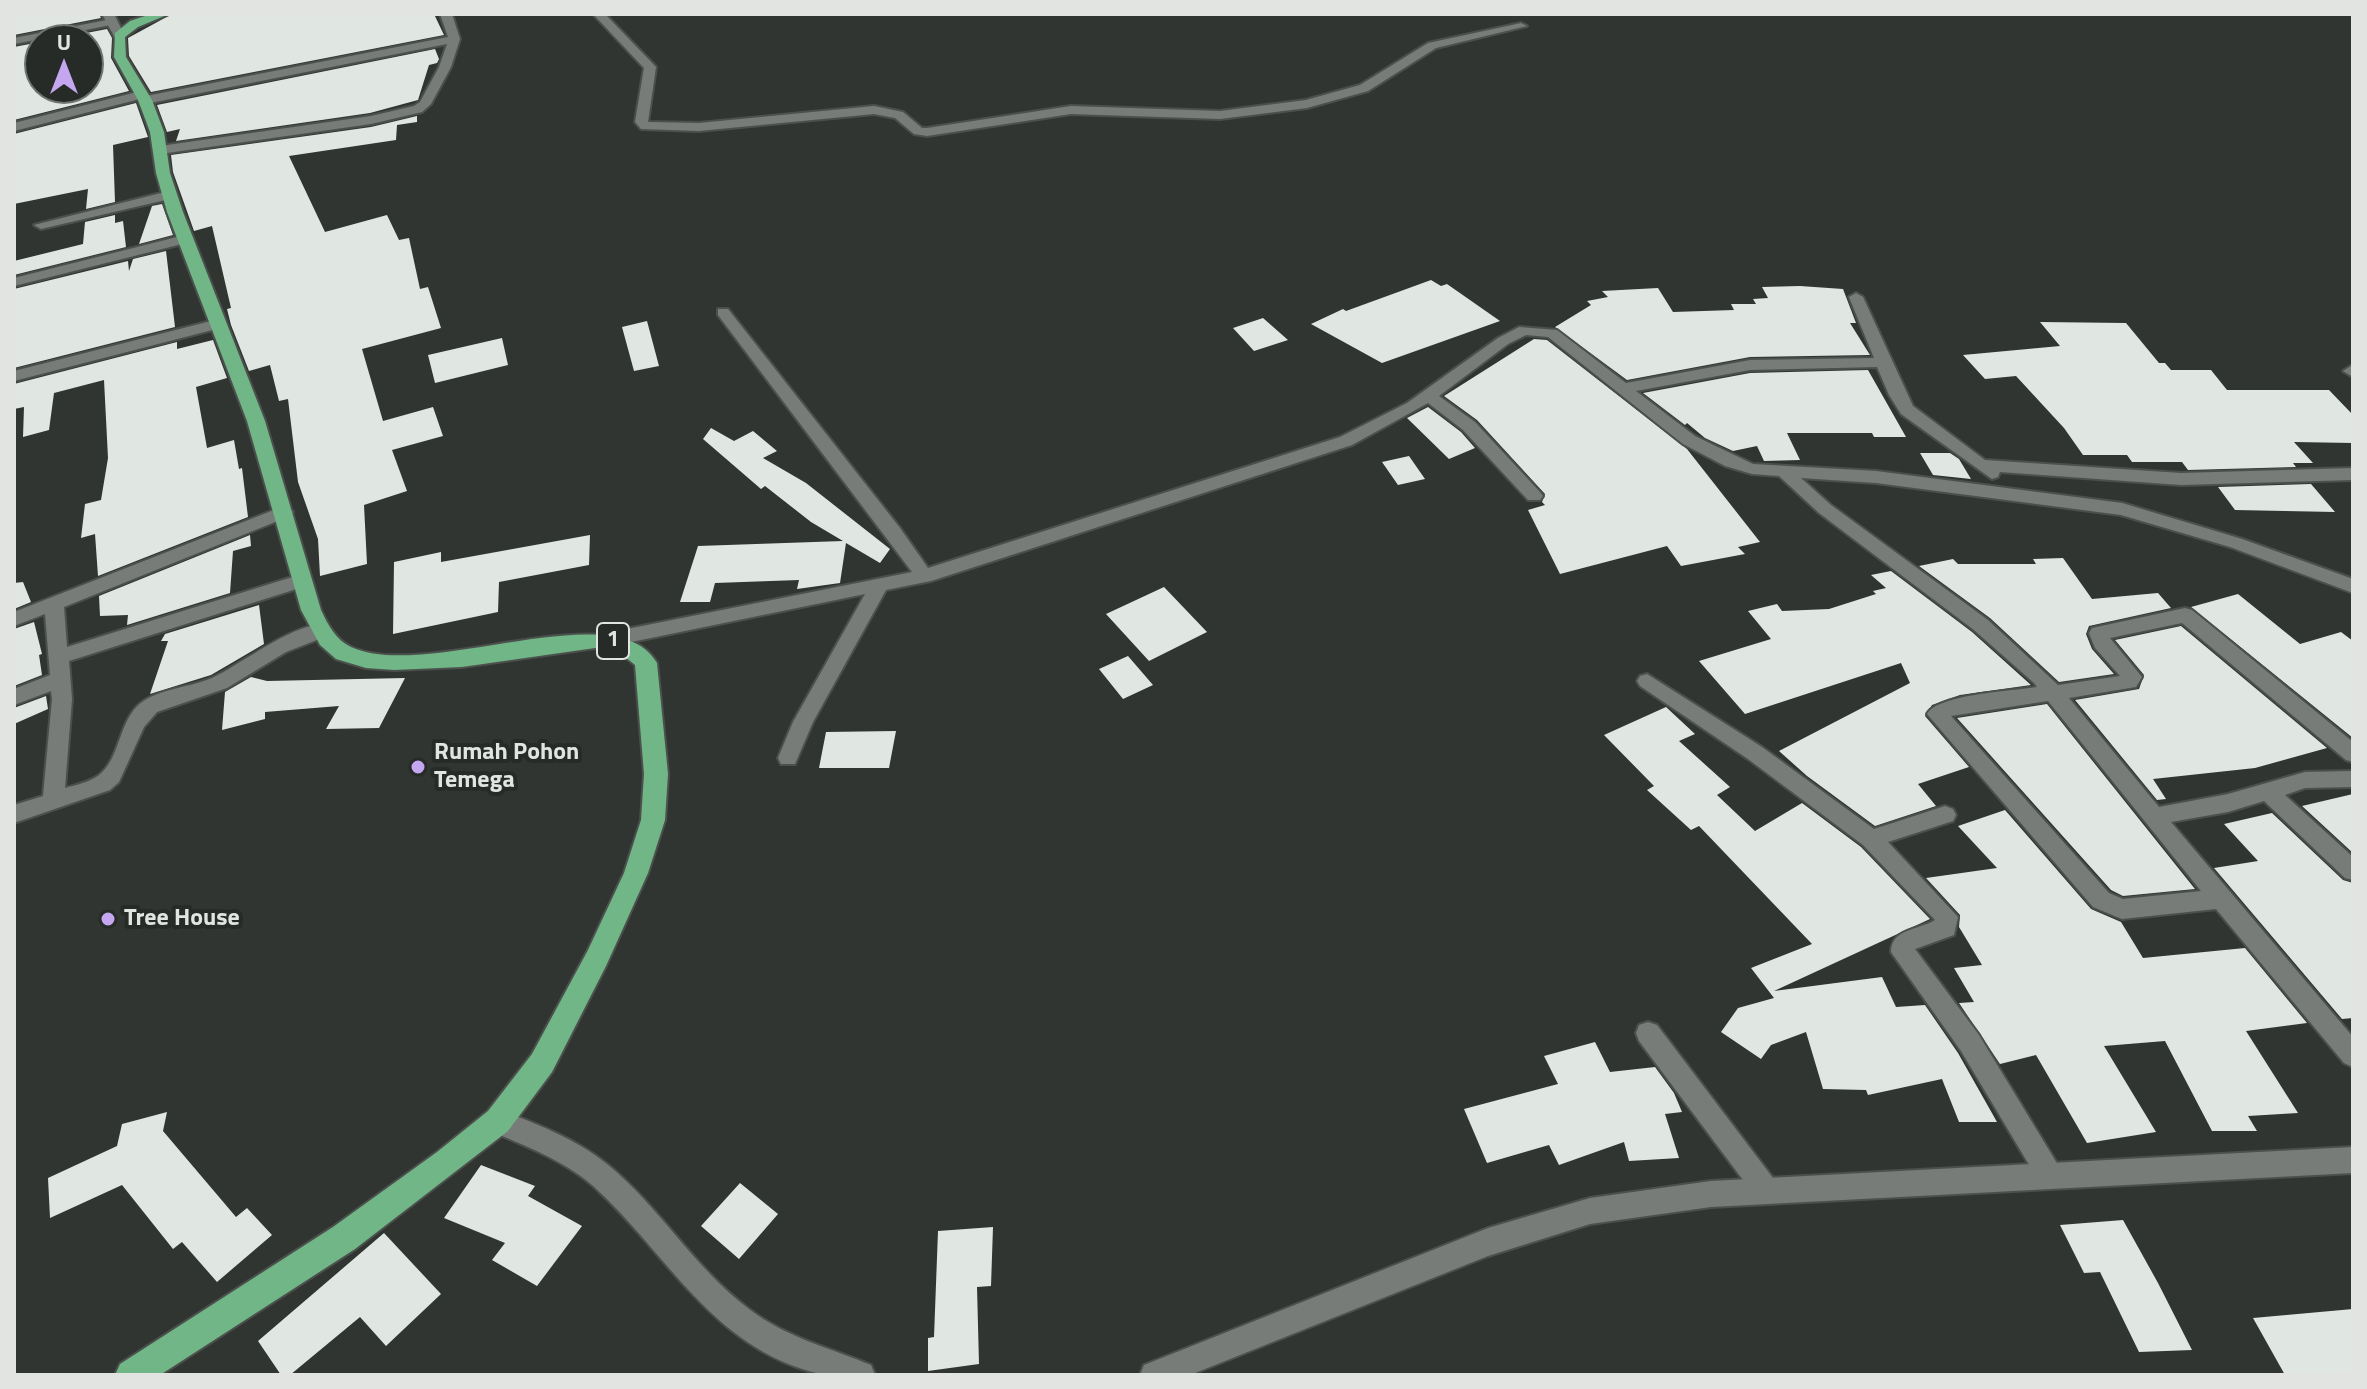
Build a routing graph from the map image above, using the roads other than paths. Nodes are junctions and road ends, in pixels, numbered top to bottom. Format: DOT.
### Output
graph roads {
  1 [pos="163,14"];
  2 [pos="446,14"];
  3 [pos="599,14"];
  4 [pos="113,24"];
  5 [pos="1521,26"];
  6 [pos="454,39"];
  7 [pos="14,41"];
  8 [pos="143,98"];
  9 [pos="14,127"];
  10 [pos="160,150"];
  11 [pos="169,195"];
  12 [pos="41,225"];
  13 [pos="185,239"];
  14 [pos="14,282"];
  15 [pos="1856,297"];
  16 [pos="723,312"];
  17 [pos="219,324"];
  18 [pos="1884,362"];
  19 [pos="14,376"];
  20 [pos="1621,389"];
  21 [pos="1429,396"];
  22 [pos="1984,465"];
  23 [pos="1785,473"];
  24 [pos="2353,474"];
  25 [pos="2015,494"];
  26 [pos="1534,496"];
  27 [pos="284,512"];
  28 [pos="924,576"];
  29 [pos="302,580"];
  30 [pos="879,586"];
  31 [pos="2353,586"];
  32 [pos="54,603"];
  33 [pos="14,619"];
  34 [pos="320,631"];
  35 [pos="607,640"];
  36 [pos="59,657"];
  37 [pos="61,679"];
  38 [pos="1647,681"];
  39 [pos="2056,693"];
  40 [pos="14,697"];
  41 [pos="2353,754"];
  42 [pos="788,758"];
  43 [pos="2353,779"];
  44 [pos="2268,792"];
  45 [pos="53,801"];
  46 [pos="14,814"];
  47 [pos="1945,815"];
  48 [pos="2156,816"];
  49 [pos="1871,839"];
  50 [pos="2353,871"];
  51 [pos="2221,899"];
  52 [pos="1648,1033"];
  53 [pos="2353,1055"];
  54 [pos="498,1121"];
  55 [pos="2353,1160"];
  56 [pos="2049,1174"];
  57 [pos="1767,1191"];
  58 [pos="131,1375"];
  59 [pos="861,1375"];
  60 [pos="1154,1375"];
  1 -- 4 [label="highway"];
  2 -- 6 [label="street"];
  3 -- 5 [label="street"];
  4 -- 7 [label="street"];
  4 -- 8 [label="highway"];
  6 -- 8 [label="street"];
  6 -- 10 [label="street"];
  8 -- 9 [label="street"];
  8 -- 10 [label="highway"];
  10 -- 11 [label="highway"];
  11 -- 12 [label="street"];
  11 -- 13 [label="highway"];
  13 -- 14 [label="street"];
  13 -- 17 [label="highway"];
  15 -- 18 [label="street"];
  16 -- 28 [label="street"];
  17 -- 19 [label="street"];
  17 -- 27 [label="highway"];
  18 -- 20 [label="street"];
  18 -- 22 [label="street"];
  20 -- 21 [label="street"];
  20 -- 23 [label="street"];
  21 -- 26 [label="street"];
  21 -- 28 [label="street"];
  22 -- 24 [label="street"];
  22 -- 25 [label="street"];
  23 -- 25 [label="street"];
  23 -- 39 [label="street"];
  25 -- 31 [label="street"];
  27 -- 29 [label="highway"];
  27 -- 32 [label="street"];
  28 -- 30 [label="street"];
  29 -- 34 [label="highway"];
  29 -- 36 [label="street"];
  30 -- 35 [label="street"];
  30 -- 42 [label="street"];
  32 -- 33 [label="street"];
  32 -- 36 [label="street"];
  34 -- 35 [label="highway, 1"];
  34 -- 45 [label="street"];
  35 -- 54 [label="highway, 1"];
  36 -- 37 [label="street"];
  37 -- 40 [label="street"];
  37 -- 45 [label="street"];
  38 -- 49 [label="street"];
  39 -- 41 [label="street"];
  39 -- 48 [label="street"];
  39 -- 51 [label="street"];
  43 -- 44 [label="street"];
  44 -- 48 [label="street"];
  44 -- 50 [label="street"];
  45 -- 46 [label="street"];
  47 -- 49 [label="street"];
  48 -- 51 [label="street"];
  49 -- 56 [label="street"];
  51 -- 53 [label="street"];
  52 -- 57 [label="street"];
  54 -- 58 [label="highway, 1"];
  54 -- 59 [label="street"];
  55 -- 56 [label="street"];
  56 -- 57 [label="street"];
  57 -- 60 [label="street"];
}
